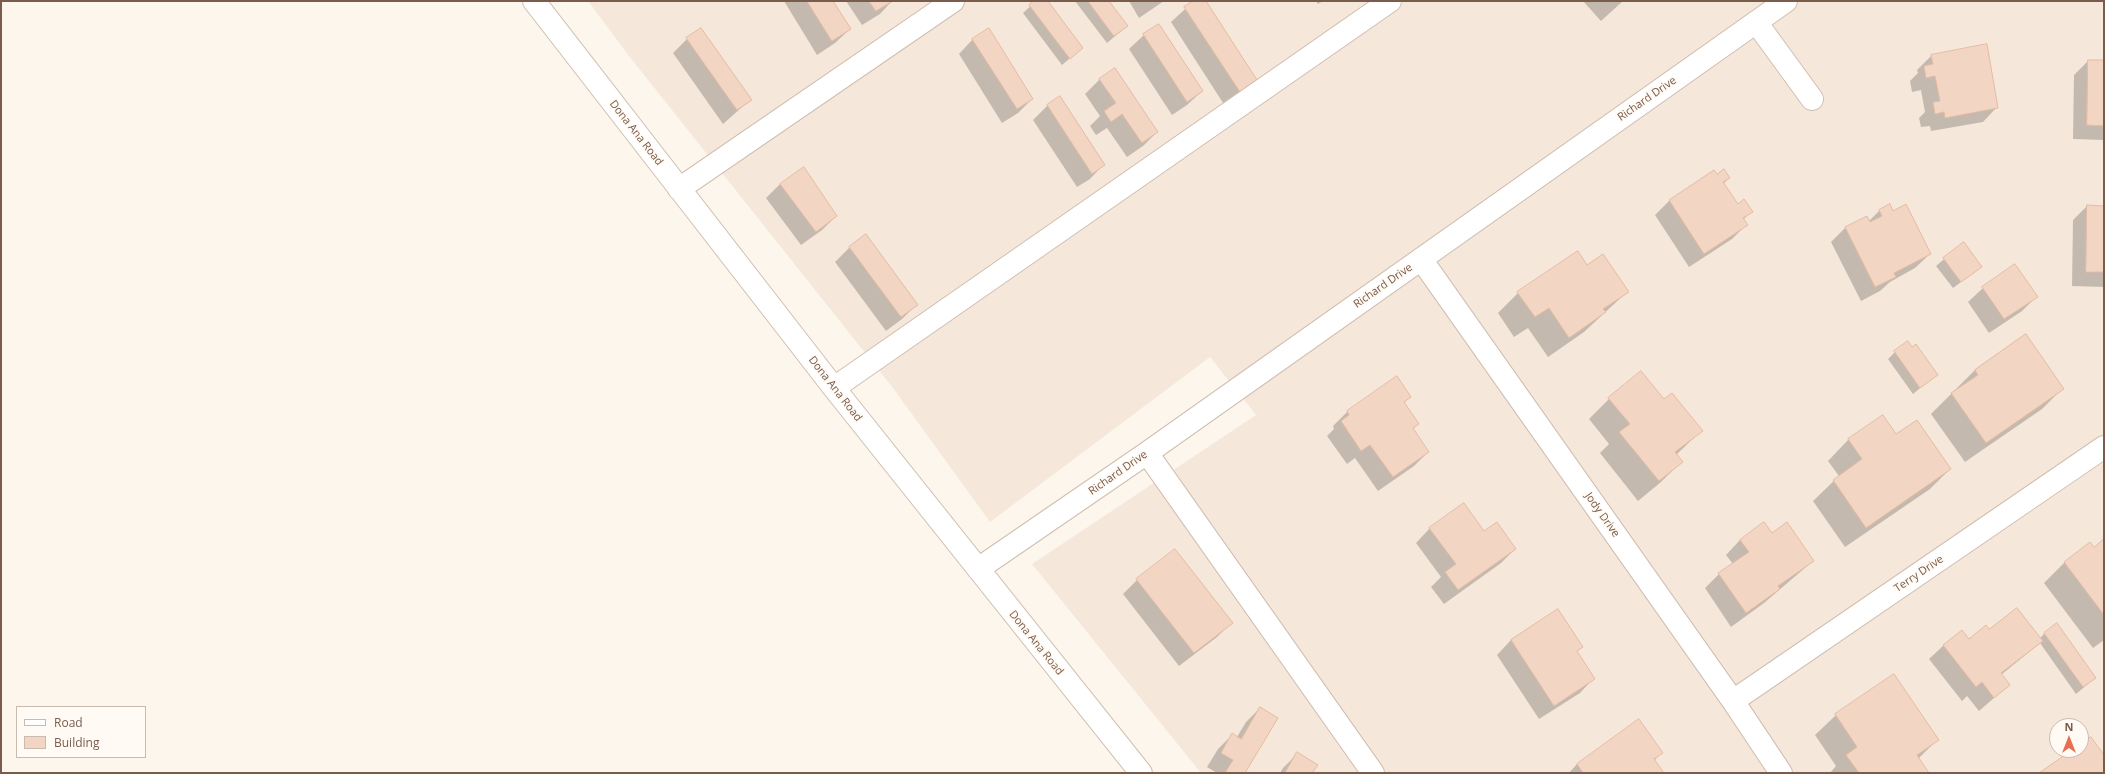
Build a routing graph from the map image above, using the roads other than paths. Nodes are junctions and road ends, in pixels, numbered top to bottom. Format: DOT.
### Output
graph roads {
  1 [pos="534,1"];
  2 [pos="953,1"];
  3 [pos="1390,1"];
  4 [pos="1786,1"];
  5 [pos="1756,22"];
  6 [pos="1812,99"];
  7 [pos="679,190"];
  8 [pos="1422,259"];
  9 [pos="834,388"];
  10 [pos="2104,447"];
  11 [pos="1147,453"];
  12 [pos="978,569"];
  13 [pos="1733,701"];
  14 [pos="1141,773"];
  15 [pos="1373,773"];
  16 [pos="1781,773"];
  1 -- 7 [label="street, Dona Ana Road"];
  2 -- 7 [label="street"];
  3 -- 9 [label="street"];
  4 -- 5 [label="street, Richard Drive"];
  5 -- 6 [label="street"];
  5 -- 8 [label="street, Richard Drive"];
  7 -- 9 [label="street, Dona Ana Road"];
  8 -- 11 [label="street, Richard Drive"];
  8 -- 13 [label="street, Jody Drive"];
  9 -- 12 [label="street, Dona Ana Road"];
  10 -- 13 [label="street, Terry Drive"];
  11 -- 12 [label="street, Richard Drive"];
  11 -- 15 [label="street"];
  12 -- 14 [label="street, Dona Ana Road"];
  13 -- 16 [label="street, Jody Drive"];
}
